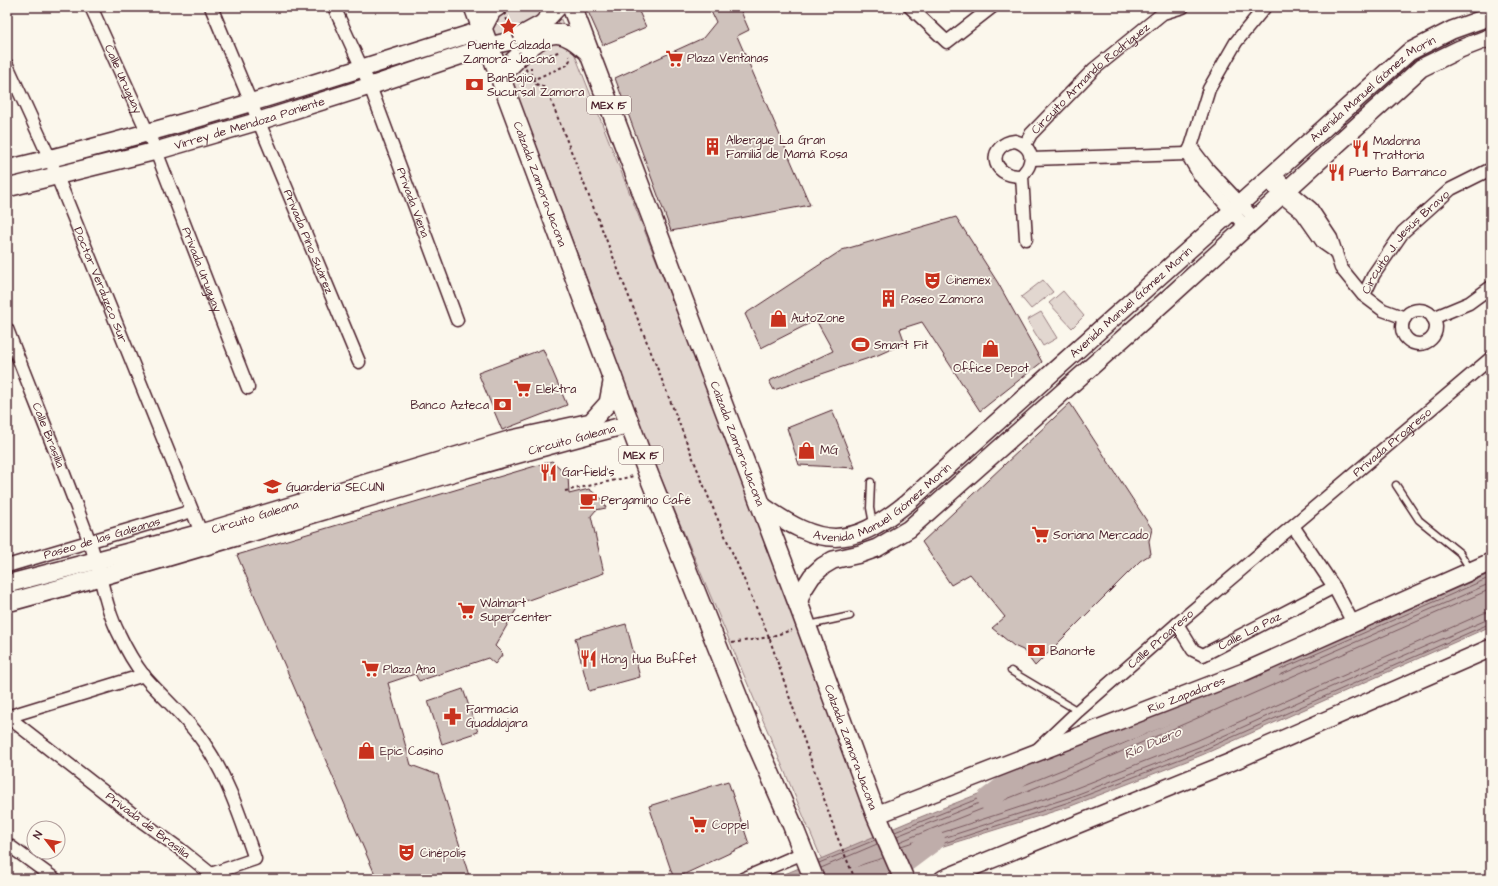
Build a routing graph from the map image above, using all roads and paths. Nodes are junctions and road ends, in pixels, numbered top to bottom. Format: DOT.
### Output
graph roads {
  1 [pos="91,7"];
  2 [pos="211,7"];
  3 [pos="334,7"];
  4 [pos="474,7"];
  5 [pos="498,7"];
  6 [pos="502,7"];
  7 [pos="558,7"];
  8 [pos="572,7"];
  9 [pos="910,7"];
  10 [pos="992,7"];
  11 [pos="1183,7"];
  12 [pos="1265,7"];
  13 [pos="1491,16"];
  14 [pos="1452,30"];
  15 [pos="1491,37"];
  16 [pos="486,38"];
  17 [pos="1460,49"];
  18 [pos="564,51"];
  19 [pos="589,52"];
  20 [pos="568,55"];
  21 [pos="539,60"];
  22 [pos="7,65"];
  23 [pos="532,65"];
  24 [pos="362,68"];
  25 [pos="500,76"];
  26 [pos="370,86"];
  27 [pos="251,102"];
  28 [pos="260,121"];
  29 [pos="147,132"];
  30 [pos="1025,145"];
  31 [pos="1189,150"];
  32 [pos="156,151"];
  33 [pos="50,158"];
  34 [pos="1031,159"];
  35 [pos="7,169"];
  36 [pos="1491,169"];
  37 [pos="56,176"];
  38 [pos="1022,176"];
  39 [pos="1271,177"];
  40 [pos="7,188"];
  41 [pos="1284,192"];
  42 [pos="1235,206"];
  43 [pos="1250,222"];
  44 [pos="1026,239"];
  45 [pos="1491,287"];
  46 [pos="1364,295"];
  47 [pos="1405,318"];
  48 [pos="1433,318"];
  49 [pos="457,320"];
  50 [pos="7,329"];
  51 [pos="1491,358"];
  52 [pos="359,362"];
  53 [pos="613,377"];
  54 [pos="248,388"];
  55 [pos="630,424"];
  56 [pos="514,447"];
  57 [pos="648,473"];
  58 [pos="871,482"];
  59 [pos="1396,485"];
  60 [pos="565,491"];
  61 [pos="761,505"];
  62 [pos="192,509"];
  63 [pos="1292,526"];
  64 [pos="874,528"];
  65 [pos="204,540"];
  66 [pos="90,541"];
  67 [pos="95,560"];
  68 [pos="1491,562"];
  69 [pos="7,566"];
  70 [pos="1471,571"];
  71 [pos="100,578"];
  72 [pos="7,584"];
  73 [pos="1334,587"];
  74 [pos="7,603"];
  75 [pos="798,603"];
  76 [pos="850,616"];
  77 [pos="1353,623"];
  78 [pos="1177,624"];
  79 [pos="806,626"];
  80 [pos="769,638"];
  81 [pos="716,644"];
  82 [pos="1491,648"];
  83 [pos="1011,671"];
  84 [pos="144,675"];
  85 [pos="1078,711"];
  86 [pos="8,717"];
  87 [pos="1032,754"];
  88 [pos="879,820"];
  89 [pos="7,844"];
  90 [pos="804,856"];
  91 [pos="903,876"];
  92 [pos="54,879"];
  93 [pos="743,879"];
  94 [pos="814,879"];
  95 [pos="855,879"];
  96 [pos="943,879"];
  1 -- 29 [label="street, Calle Uruguay"];
  2 -- 27 [label="street, Privada Pino Suárez"];
  3 -- 24 [label="street, Privada Viena"];
  4 -- 16 [label="main road, MEX 15"];
  5 -- 16 [label="street"];
  6 -- 20 [label="path, bridge"];
  7 -- 16 [label="street"];
  8 -- 19 [label="main road, Calzada Zamora-Jacona / MEX 15"];
  9 -- 10 [label="street"];
  11 -- 30 [label="street, Circuito Armando Rodríguez"];
  12 -- 31 [label="street"];
  13 -- 14 [label="street, Avenida Manuel Gómez Morín"];
  14 -- 17 [label="street"];
  14 -- 39 [label="street, Avenida Manuel Gómez Morín"];
  15 -- 17 [label="street, Avenida Manuel Gómez Morín"];
  16 -- 24 [label="street, Virrey de Mendoza Poniente"];
  16 -- 25 [label="main road, Calzada Zamora-Jacona / MEX 15"];
  16 -- 26 [label="street, Virrey de Mendoza Poniente"];
  17 -- 41 [label="street, Avenida Manuel Gómez Morín"];
  18 -- 21 [label="path"];
  19 -- 25 [label="main road"];
  19 -- 61 [label="main road, Calzada Zamora-Jacona / MEX 15"];
  22 -- 33 [label="street, Doctor Verduzco Sur"];
  23 -- 80 [label="path"];
  24 -- 26 [label="street, Privada Viena"];
  24 -- 27 [label="street, Virrey de Mendoza Poniente"];
  25 -- 53 [label="main road, Calzada Zamora-Jacona / MEX 15"];
  26 -- 28 [label="street, Virrey de Mendoza Poniente"];
  26 -- 49 [label="street, Privada Viena"];
  27 -- 28 [label="street, Privada Pino Suárez"];
  27 -- 29 [label="street, Virrey de Mendoza Poniente"];
  28 -- 32 [label="street, Virrey de Mendoza Poniente"];
  28 -- 52 [label="street, Privada Pino Suárez"];
  29 -- 32 [label="street, Calle Uruguay"];
  29 -- 33 [label="street, Virrey de Mendoza Poniente"];
  30 -- 34 [label="street"];
  30 -- 38 [label="street"];
  31 -- 34 [label="street"];
  31 -- 42 [label="street"];
  32 -- 37 [label="street, Virrey de Mendoza Poniente"];
  32 -- 54 [label="street, Privada Uruguay"];
  33 -- 35 [label="street, Virrey de Mendoza Poniente"];
  33 -- 37 [label="street, Doctor Verduzco Sur"];
  34 -- 38 [label="street"];
  36 -- 46 [label="street, Circuito J. Jesús Bravo"];
  37 -- 40 [label="street, Virrey de Mendoza Poniente"];
  37 -- 62 [label="street, Doctor Verduzco Sur"];
  38 -- 44 [label="street"];
  39 -- 41 [label="street"];
  39 -- 42 [label="street, Avenida Manuel Gómez Morín"];
  41 -- 43 [label="street, Avenida Manuel Gómez Morín"];
  41 -- 46 [label="street"];
  42 -- 43 [label="street"];
  42 -- 64 [label="street, Avenida Manuel Gómez Morín"];
  43 -- 75 [label="street, Avenida Manuel Gómez Morín"];
  45 -- 48 [label="street"];
  46 -- 47 [label="street, Circuito J. Jesús Bravo"];
  47 -- 48 [label="street"];
  47 -- 48 [label="street"];
  50 -- 66 [label="street, Calle Brasilia"];
  51 -- 63 [label="street, Privada Progreso"];
  53 -- 55 [label="main road, Calzada Zamora-Jacona / MEX 15"];
  53 -- 56 [label="street, Circuito Galeana"];
  55 -- 56 [label="street, Circuito Galeana"];
  55 -- 57 [label="main road, Calzada Zamora-Jacona / MEX 15"];
  56 -- 65 [label="street, Circuito Galeana"];
  57 -- 60 [label="path"];
  57 -- 81 [label="main road, Calzada Zamora-Jacona / MEX 15"];
  58 -- 64 [label="lane"];
  59 -- 70 [label="lane"];
  61 -- 64 [label="street, Avenida Manuel Gómez Morín"];
  61 -- 75 [label="main road, Calzada Zamora-Jacona / MEX 15"];
  62 -- 65 [label="street, Doctor Verduzco Sur"];
  62 -- 66 [label="street, Paseo de las Galeanas"];
  63 -- 73 [label="street"];
  63 -- 78 [label="street, Calle Progreso"];
  65 -- 67 [label="street, Circuito Galeana"];
  65 -- 71 [label="street, Circuito Galeana"];
  66 -- 67 [label="street, Calle Brasilia"];
  66 -- 69 [label="street, Paseo de las Galeanas"];
  67 -- 71 [label="street, Privada de Brasilia"];
  67 -- 72 [label="street, Circuito Galeana"];
  68 -- 70 [label="street, Río Zapadores"];
  70 -- 77 [label="street, Río Zapadores"];
  71 -- 74 [label="street, Circuito Galeana"];
  71 -- 84 [label="street, Privada de Brasilia"];
  73 -- 77 [label="street"];
  73 -- 78 [label="street, Calle La Paz"];
  75 -- 79 [label="main road, Calzada Zamora-Jacona / MEX 15"];
  76 -- 79 [label="lane"];
  77 -- 87 [label="street, Río Zapadores"];
  78 -- 85 [label="street, Calle Progreso"];
  79 -- 80 [label="path"];
  79 -- 88 [label="main road, Calzada Zamora-Jacona / MEX 15"];
  80 -- 81 [label="path"];
  80 -- 95 [label="path"];
  81 -- 90 [label="main road, Calzada Zamora-Jacona / MEX 15"];
  82 -- 96 [label="street"];
  83 -- 85 [label="lane"];
  84 -- 86 [label="street, Privada de Brasilia"];
  84 -- 86 [label="street, Privada de Brasilia"];
  85 -- 87 [label="street, Calle Progreso"];
  87 -- 88 [label="street, Río Zapadores"];
  88 -- 91 [label="main road, Calzada Zamora-Jacona / MEX 15"];
  89 -- 92 [label="street"];
  90 -- 93 [label="street"];
  90 -- 94 [label="main road, Calzada Zamora-Jacona / MEX 15"];
}
